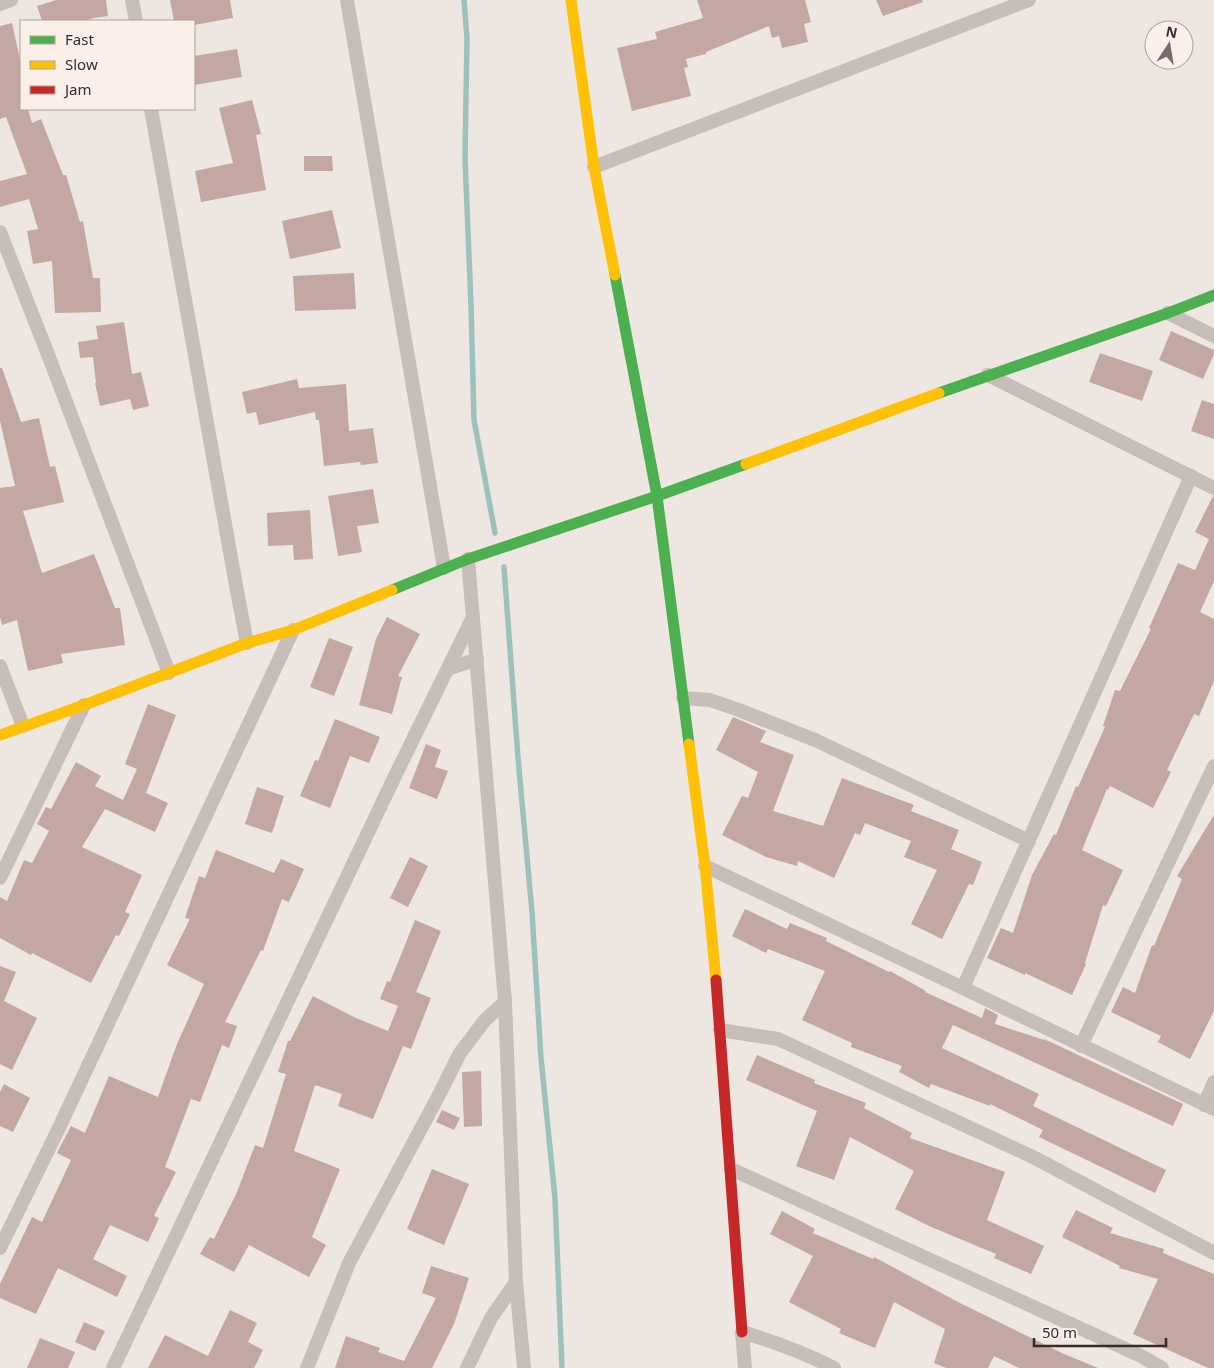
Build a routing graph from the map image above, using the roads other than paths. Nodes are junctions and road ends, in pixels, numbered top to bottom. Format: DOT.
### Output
graph roads {
  1 [pos="11,0"];
  2 [pos="132,0"];
  3 [pos="347,0"];
  4 [pos="571,0"];
  5 [pos="1030,0"];
  6 [pos="0,4"];
  7 [pos="136,20"];
  8 [pos="151,110"];
  9 [pos="594,167"];
  10 [pos="0,232"];
  11 [pos="1214,295"];
  12 [pos="1168,313"];
  13 [pos="1214,336"];
  14 [pos="988,375"];
  15 [pos="1191,476"];
  16 [pos="1214,488"];
  17 [pos="657,496"];
  18 [pos="468,559"];
  19 [pos="444,568"];
  20 [pos="473,617"];
  21 [pos="293,630"];
  22 [pos="247,643"];
  23 [pos="477,659"];
  24 [pos="0,666"];
  25 [pos="448,669"];
  26 [pos="169,673"];
  27 [pos="683,698"];
  28 [pos="84,705"];
  29 [pos="23,726"];
  30 [pos="0,735"];
  31 [pos="1214,766"];
  32 [pos="1029,841"];
  33 [pos="705,866"];
  34 [pos="0,878"];
  35 [pos="963,988"];
  36 [pos="505,1002"];
  37 [pos="720,1030"];
  38 [pos="1081,1046"];
  39 [pos="1214,1082"];
  40 [pos="1209,1107"];
  41 [pos="731,1169"];
  42 [pos="0,1248"];
  43 [pos="1214,1252"];
  44 [pos="516,1282"];
  45 [pos="742,1332"];
  46 [pos="113,1368"];
  47 [pos="307,1368"];
  48 [pos="467,1368"];
  49 [pos="524,1368"];
  50 [pos="745,1368"];
  51 [pos="834,1368"];
  52 [pos="1162,1368"];
  1 -- 6 [label="street"];
  2 -- 7 [label="street"];
  3 -- 19 [label="street"];
  4 -- 9 [label="street"];
  5 -- 9 [label="street"];
  8 -- 22 [label="street"];
  9 -- 17 [label="street"];
  10 -- 26 [label="street"];
  11 -- 12 [label="street"];
  12 -- 13 [label="street"];
  12 -- 14 [label="street"];
  14 -- 15 [label="street"];
  14 -- 17 [label="street"];
  15 -- 16 [label="street"];
  15 -- 32 [label="street"];
  17 -- 18 [label="street"];
  17 -- 27 [label="street"];
  18 -- 19 [label="street"];
  18 -- 20 [label="street"];
  19 -- 21 [label="street"];
  20 -- 23 [label="street"];
  20 -- 25 [label="street"];
  21 -- 22 [label="street"];
  21 -- 42 [label="street"];
  22 -- 26 [label="street"];
  23 -- 25 [label="street"];
  23 -- 36 [label="street"];
  24 -- 29 [label="street"];
  25 -- 46 [label="street"];
  26 -- 28 [label="street"];
  27 -- 32 [label="street"];
  27 -- 33 [label="street"];
  28 -- 29 [label="street"];
  28 -- 34 [label="street"];
  29 -- 30 [label="street"];
  31 -- 38 [label="street"];
  32 -- 35 [label="street"];
  33 -- 35 [label="street"];
  33 -- 37 [label="street"];
  35 -- 38 [label="street"];
  36 -- 44 [label="street"];
  36 -- 47 [label="street"];
  37 -- 41 [label="street"];
  37 -- 43 [label="street"];
  38 -- 40 [label="street"];
  39 -- 40 [label="street"];
  41 -- 45 [label="street"];
  41 -- 52 [label="street"];
  44 -- 48 [label="street"];
  44 -- 49 [label="street"];
  45 -- 50 [label="street"];
  45 -- 51 [label="street"];
}
